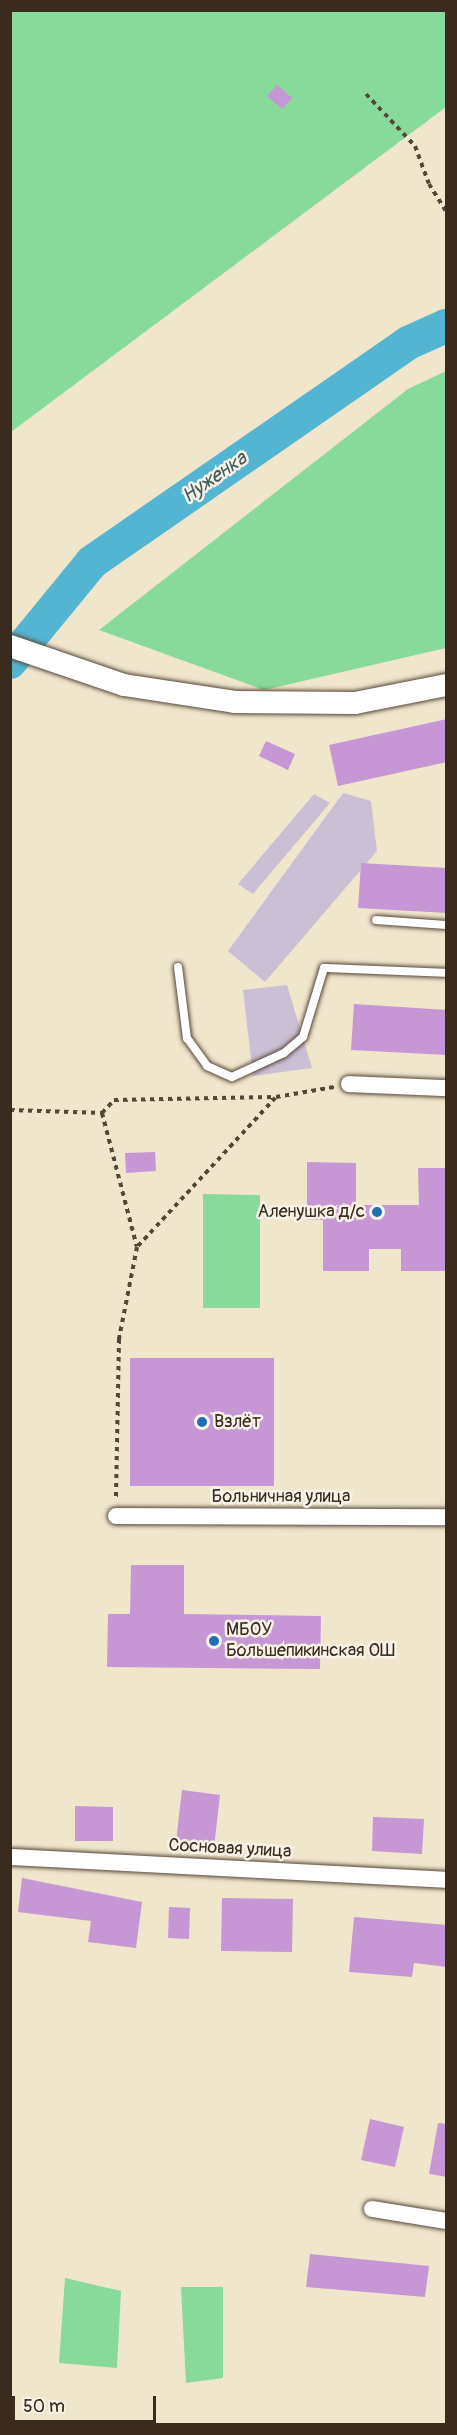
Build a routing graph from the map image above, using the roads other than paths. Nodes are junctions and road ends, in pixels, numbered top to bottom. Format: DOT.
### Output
graph roads {
  1 [pos="10,646"];
  2 [pos="447,685"];
  3 [pos="376,920"];
  4 [pos="447,925"];
  5 [pos="178,967"];
  6 [pos="447,973"];
  7 [pos="349,1084"];
  8 [pos="447,1088"];
  9 [pos="116,1516"];
  10 [pos="447,1517"];
  11 [pos="10,1857"];
  12 [pos="447,1880"];
  13 [pos="372,2209"];
  14 [pos="447,2222"];
  1 -- 2 [label="street"];
  3 -- 4 [label="lane"];
  5 -- 6 [label="lane"];
  7 -- 8 [label="street"];
  9 -- 10 [label="street, Больничная улица"];
  11 -- 12 [label="street, Сосновая улица"];
  13 -- 14 [label="street"];
}
